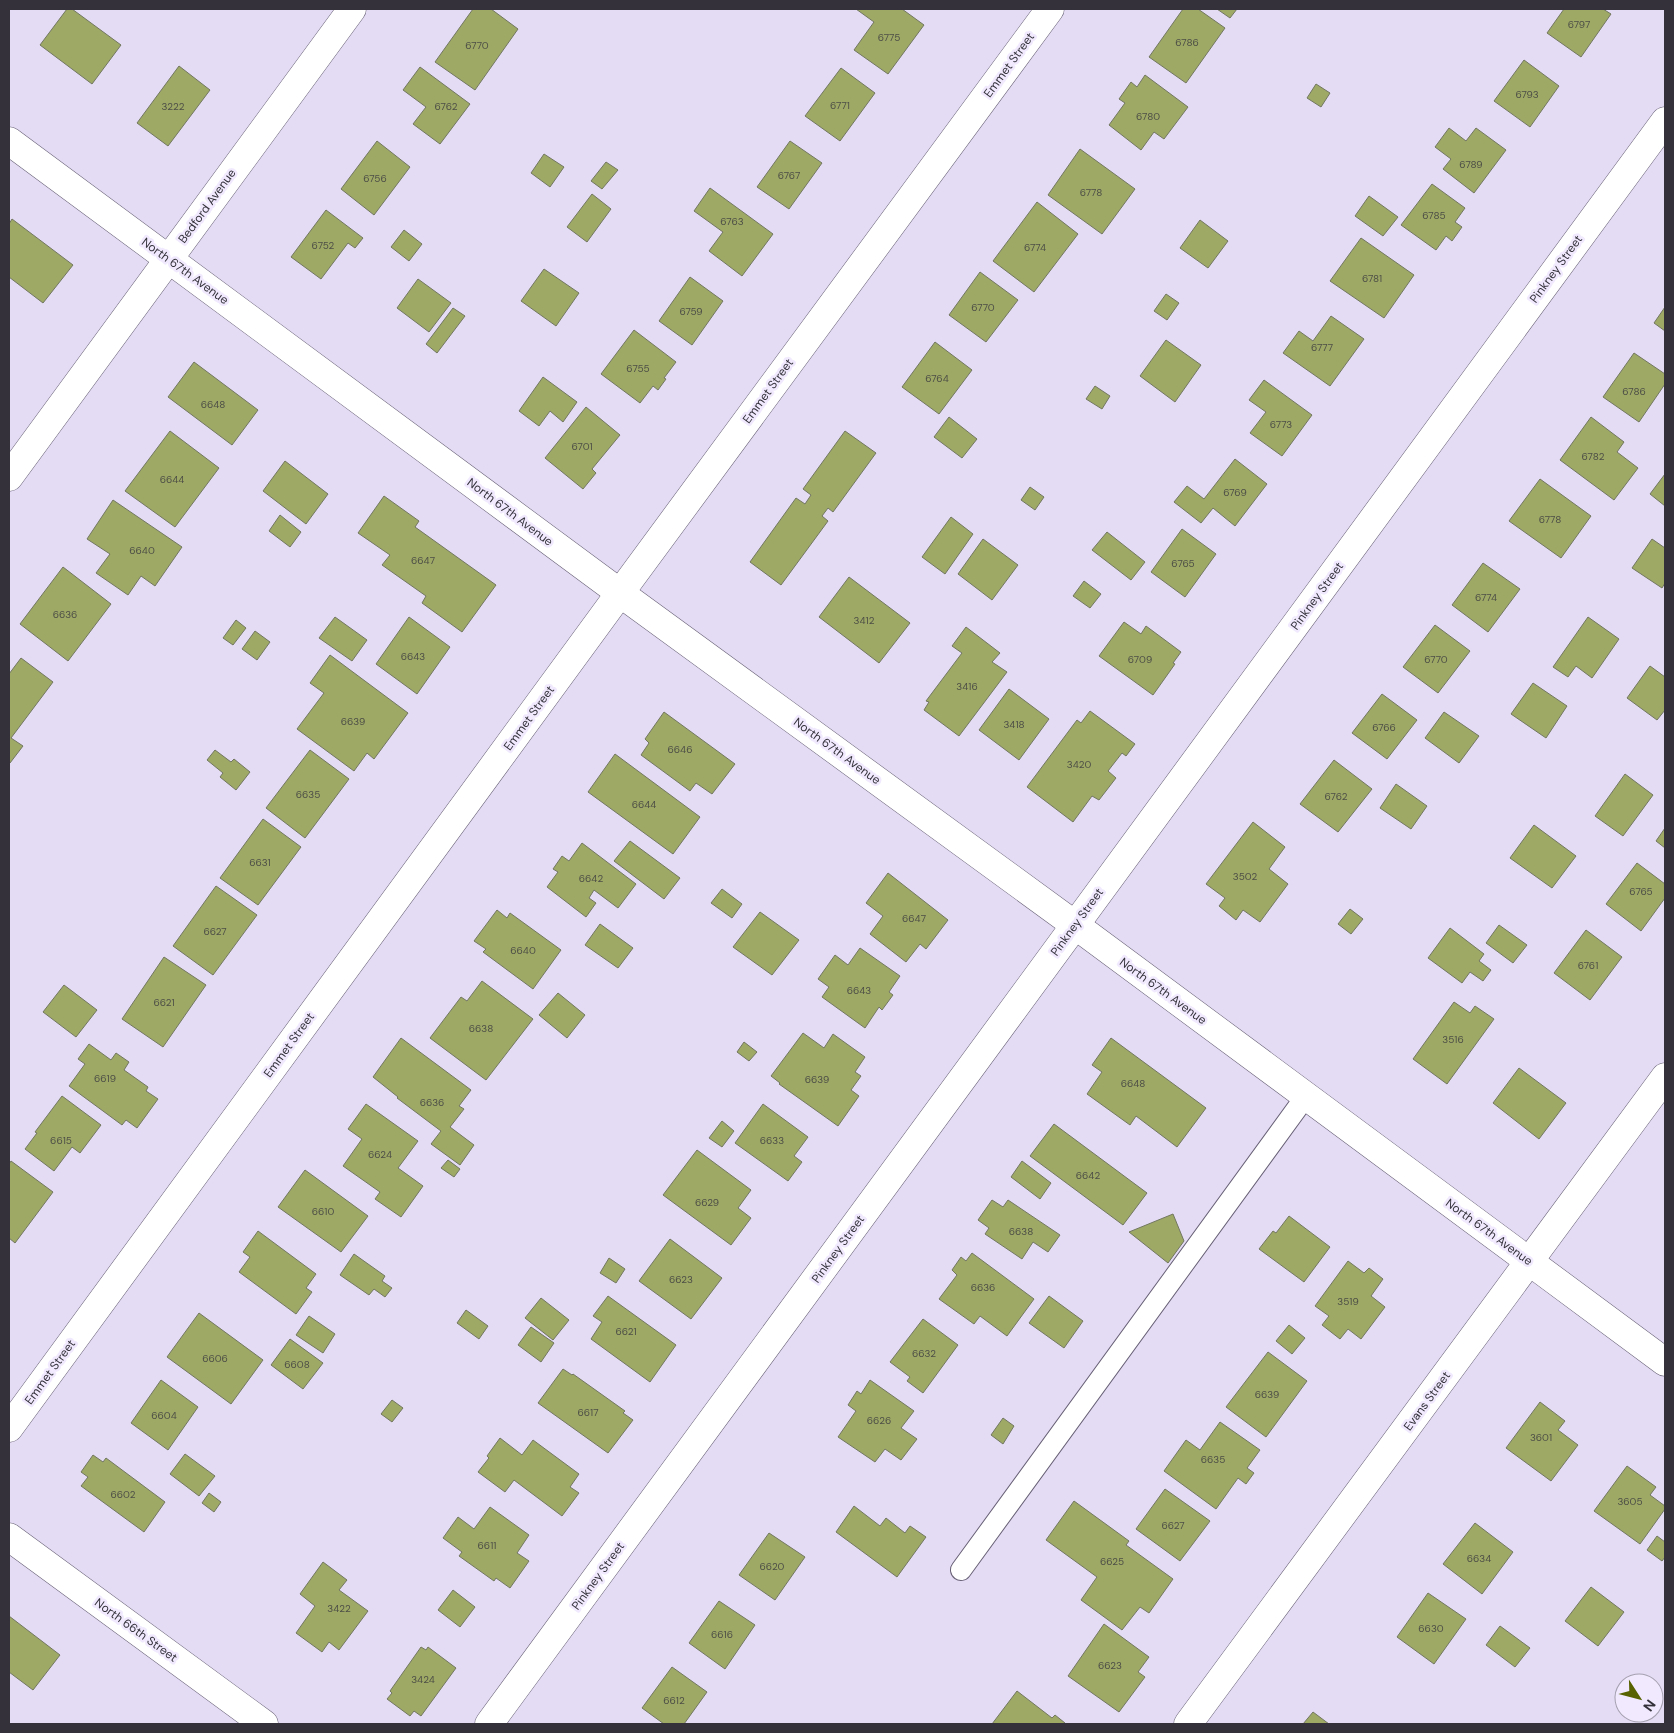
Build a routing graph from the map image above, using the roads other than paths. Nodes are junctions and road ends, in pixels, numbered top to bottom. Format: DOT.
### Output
graph roads {
  1 [pos="352,9"];
  2 [pos="1050,9"];
  3 [pos="1665,120"];
  4 [pos="9,141"];
  5 [pos="168,258"];
  6 [pos="9,477"];
  7 [pos="620,593"];
  8 [pos="1075,925"];
  9 [pos="1665,1077"];
  10 [pos="1306,1096"];
  11 [pos="1529,1262"];
  12 [pos="1665,1362"];
  13 [pos="9,1428"];
  14 [pos="9,1536"];
  15 [pos="961,1570"];
  16 [pos="264,1724"];
  17 [pos="489,1724"];
  18 [pos="1188,1724"];
  1 -- 5 [label="street, Bedford Avenue"];
  2 -- 7 [label="street, Emmet Street"];
  3 -- 8 [label="street, Pinkney Street"];
  4 -- 5 [label="street, North 67th Avenue"];
  5 -- 6 [label="street, Bedford Avenue"];
  5 -- 7 [label="street, North 67th Avenue"];
  7 -- 8 [label="street, North 67th Avenue"];
  7 -- 13 [label="street, Emmet Street"];
  8 -- 10 [label="street, North 67th Avenue"];
  8 -- 17 [label="street, Pinkney Street"];
  9 -- 11 [label="street, Evans Street"];
  10 -- 11 [label="street, North 67th Avenue"];
  10 -- 15 [label="lane"];
  11 -- 12 [label="street, North 67th Avenue"];
  11 -- 18 [label="street, Evans Street"];
  14 -- 16 [label="street, North 66th Street"];
}
